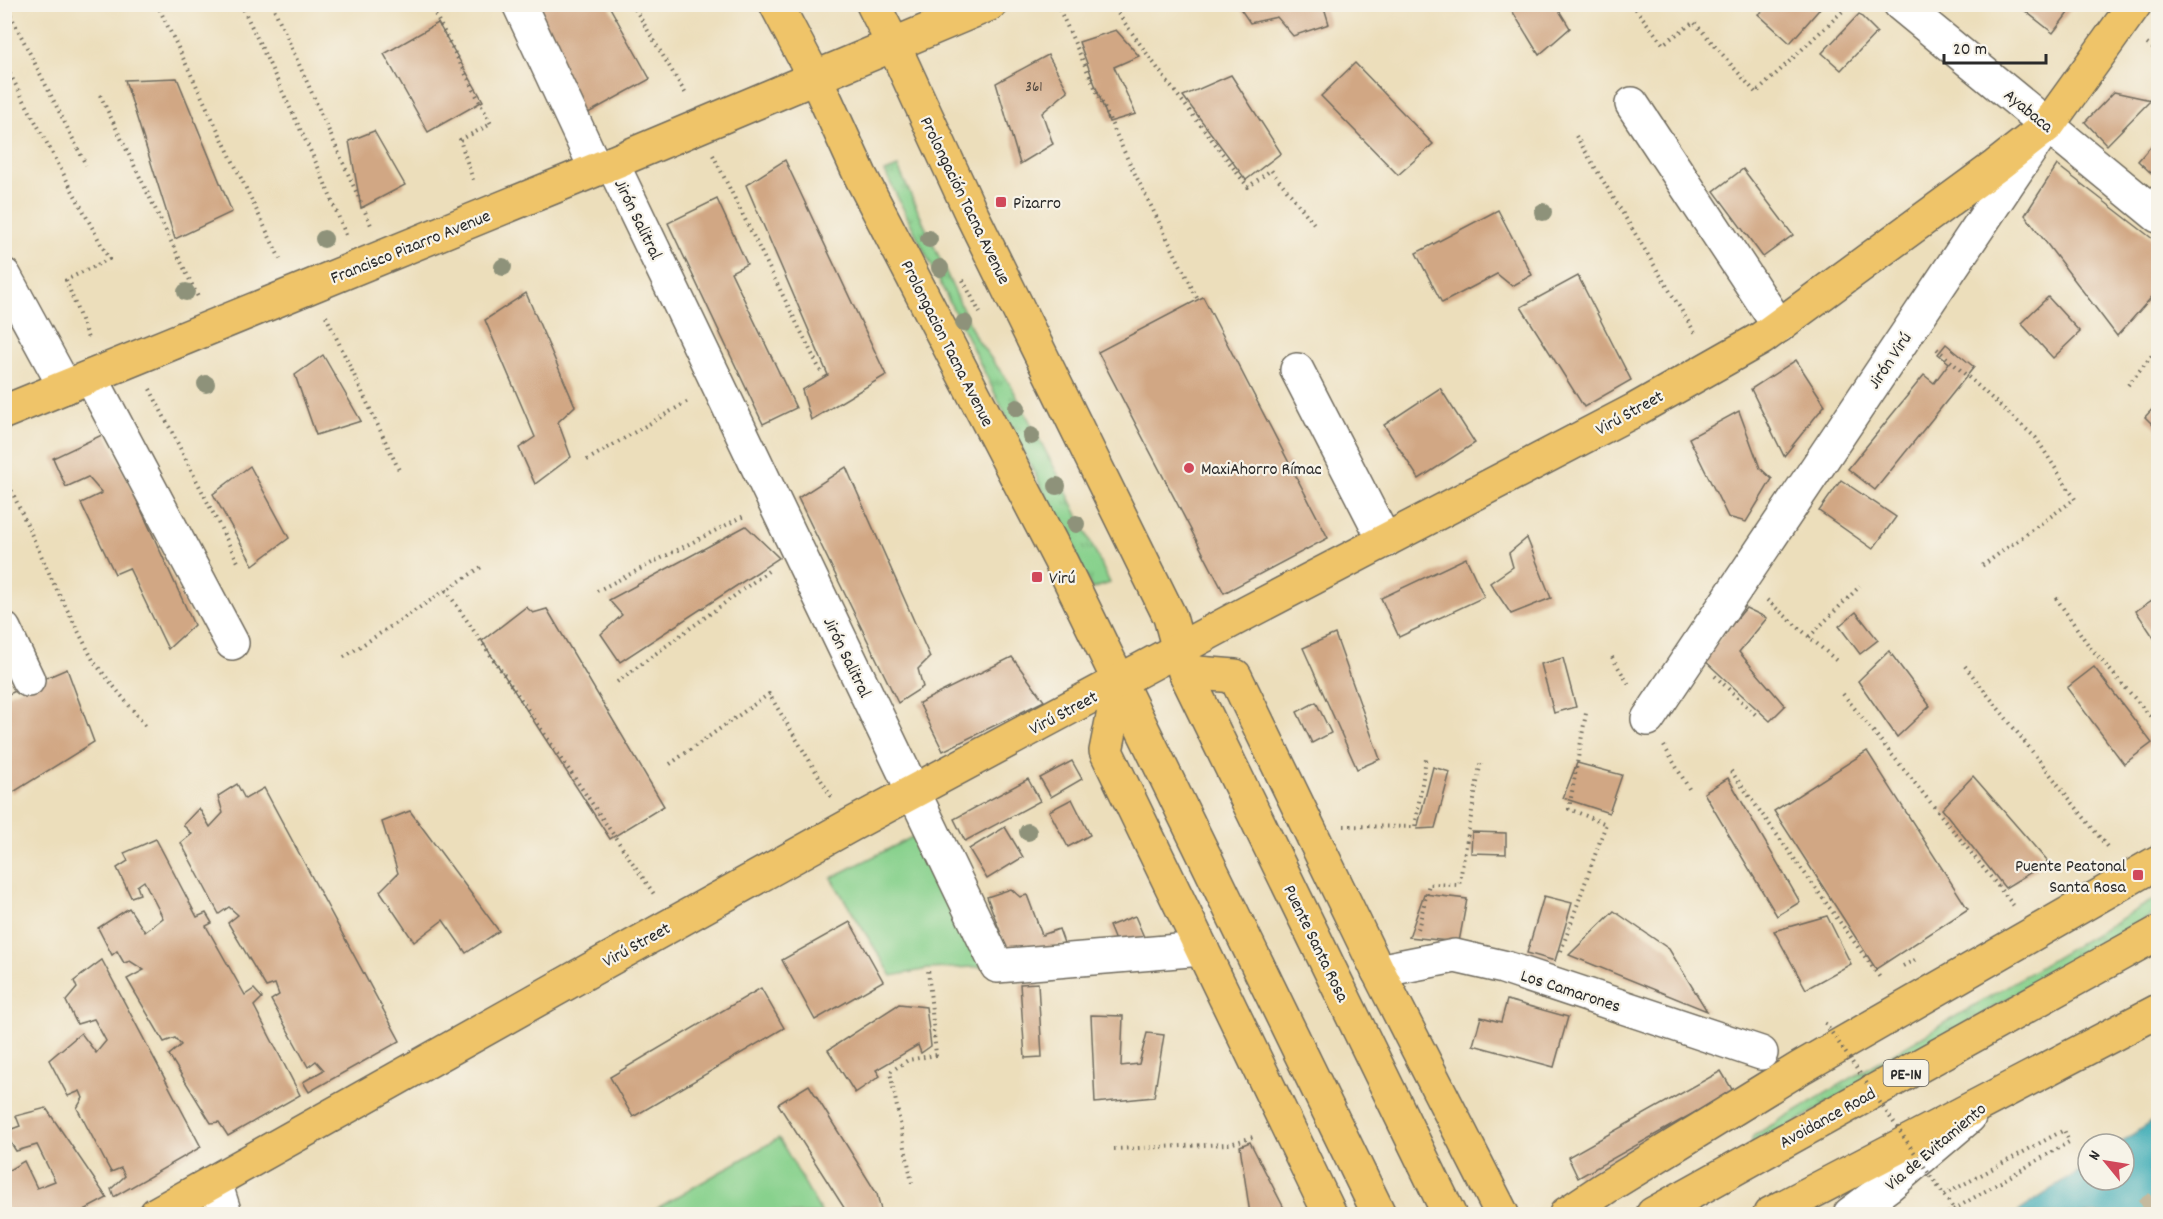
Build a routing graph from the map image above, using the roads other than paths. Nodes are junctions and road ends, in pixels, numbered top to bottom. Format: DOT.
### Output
graph roads {
  1 [pos="519,4"];
  2 [pos="776,4"];
  3 [pos="873,4"];
  4 [pos="990,4"];
  5 [pos="1900,4"];
  6 [pos="2135,4"];
  7 [pos="893,44"];
  8 [pos="814,77"];
  9 [pos="1632,104"];
  10 [pos="2048,125"];
  11 [pos="604,166"];
  12 [pos="2158,216"];
  13 [pos="4,275"];
  14 [pos="1779,326"];
  15 [pos="1297,370"];
  16 [pos="85,379"];
  17 [pos="4,412"];
  18 [pos="1385,541"];
  19 [pos="4,629"];
  20 [pos="232,643"];
  21 [pos="1182,661"];
  22 [pos="28,680"];
  23 [pos="1120,681"];
  24 [pos="1648,719"];
  25 [pos="912,792"];
  26 [pos="2158,862"];
  27 [pos="2158,933"];
  28 [pos="1202,949"];
  29 [pos="1393,968"];
  30 [pos="2158,1011"];
  31 [pos="1761,1053"];
  32 [pos="1992,1098"];
  33 [pos="215,1182"];
  34 [pos="156,1215"];
  35 [pos="225,1215"];
  36 [pos="1330,1215"];
  37 [pos="1378,1215"];
  38 [pos="1449,1215"];
  39 [pos="1502,1215"];
  40 [pos="1566,1215"];
  41 [pos="1653,1215"];
  42 [pos="1770,1215"];
  43 [pos="1850,1215"];
  1 -- 11 [label="street, Jirón Salitral"];
  2 -- 8 [label="main road, Prolongacion Tacna Avenue"];
  3 -- 7 [label="main road"];
  4 -- 7 [label="main road"];
  5 -- 10 [label="street, Ayabaca"];
  6 -- 10 [label="main road, Jirón Virú"];
  7 -- 8 [label="main road, Francisco Pizarro Avenue"];
  7 -- 21 [label="main road, Prolongación Tacna Avenue"];
  8 -- 11 [label="main road, Francisco Pizarro Avenue"];
  8 -- 23 [label="main road, Prolongacion Tacna Avenue"];
  9 -- 14 [label="street"];
  10 -- 12 [label="street, Ayabaca"];
  10 -- 14 [label="main road, Virú Street"];
  10 -- 24 [label="street, Jirón Virú"];
  11 -- 16 [label="main road, Francisco Pizarro Avenue"];
  11 -- 25 [label="street, Jirón Salitral"];
  13 -- 16 [label="street"];
  14 -- 18 [label="main road, Virú Street"];
  15 -- 18 [label="street"];
  16 -- 17 [label="main road, Francisco Pizarro Avenue"];
  16 -- 20 [label="street"];
  18 -- 21 [label="main road, Virú Street"];
  19 -- 22 [label="street"];
  21 -- 23 [label="main road"];
  21 -- 29 [label="main road"];
  21 -- 38 [label="main road, Puente Santa Rosa"];
  23 -- 25 [label="main road, Virú Street"];
  23 -- 28 [label="main road"];
  23 -- 37 [label="main road"];
  25 -- 28 [label="street, Jirón Salitral"];
  25 -- 33 [label="main road, Virú Street"];
  26 -- 40 [label="main road"];
  27 -- 41 [label="main road, Avoidance Road / PE-1N"];
  28 -- 36 [label="main road"];
  29 -- 31 [label="street, Los Camarones"];
  29 -- 39 [label="main road"];
  30 -- 32 [label="main road"];
  32 -- 42 [label="main road"];
  32 -- 43 [label="street, Via de Evitamiento"];
  33 -- 34 [label="main road, Virú Street"];
  33 -- 35 [label="street"];
}
